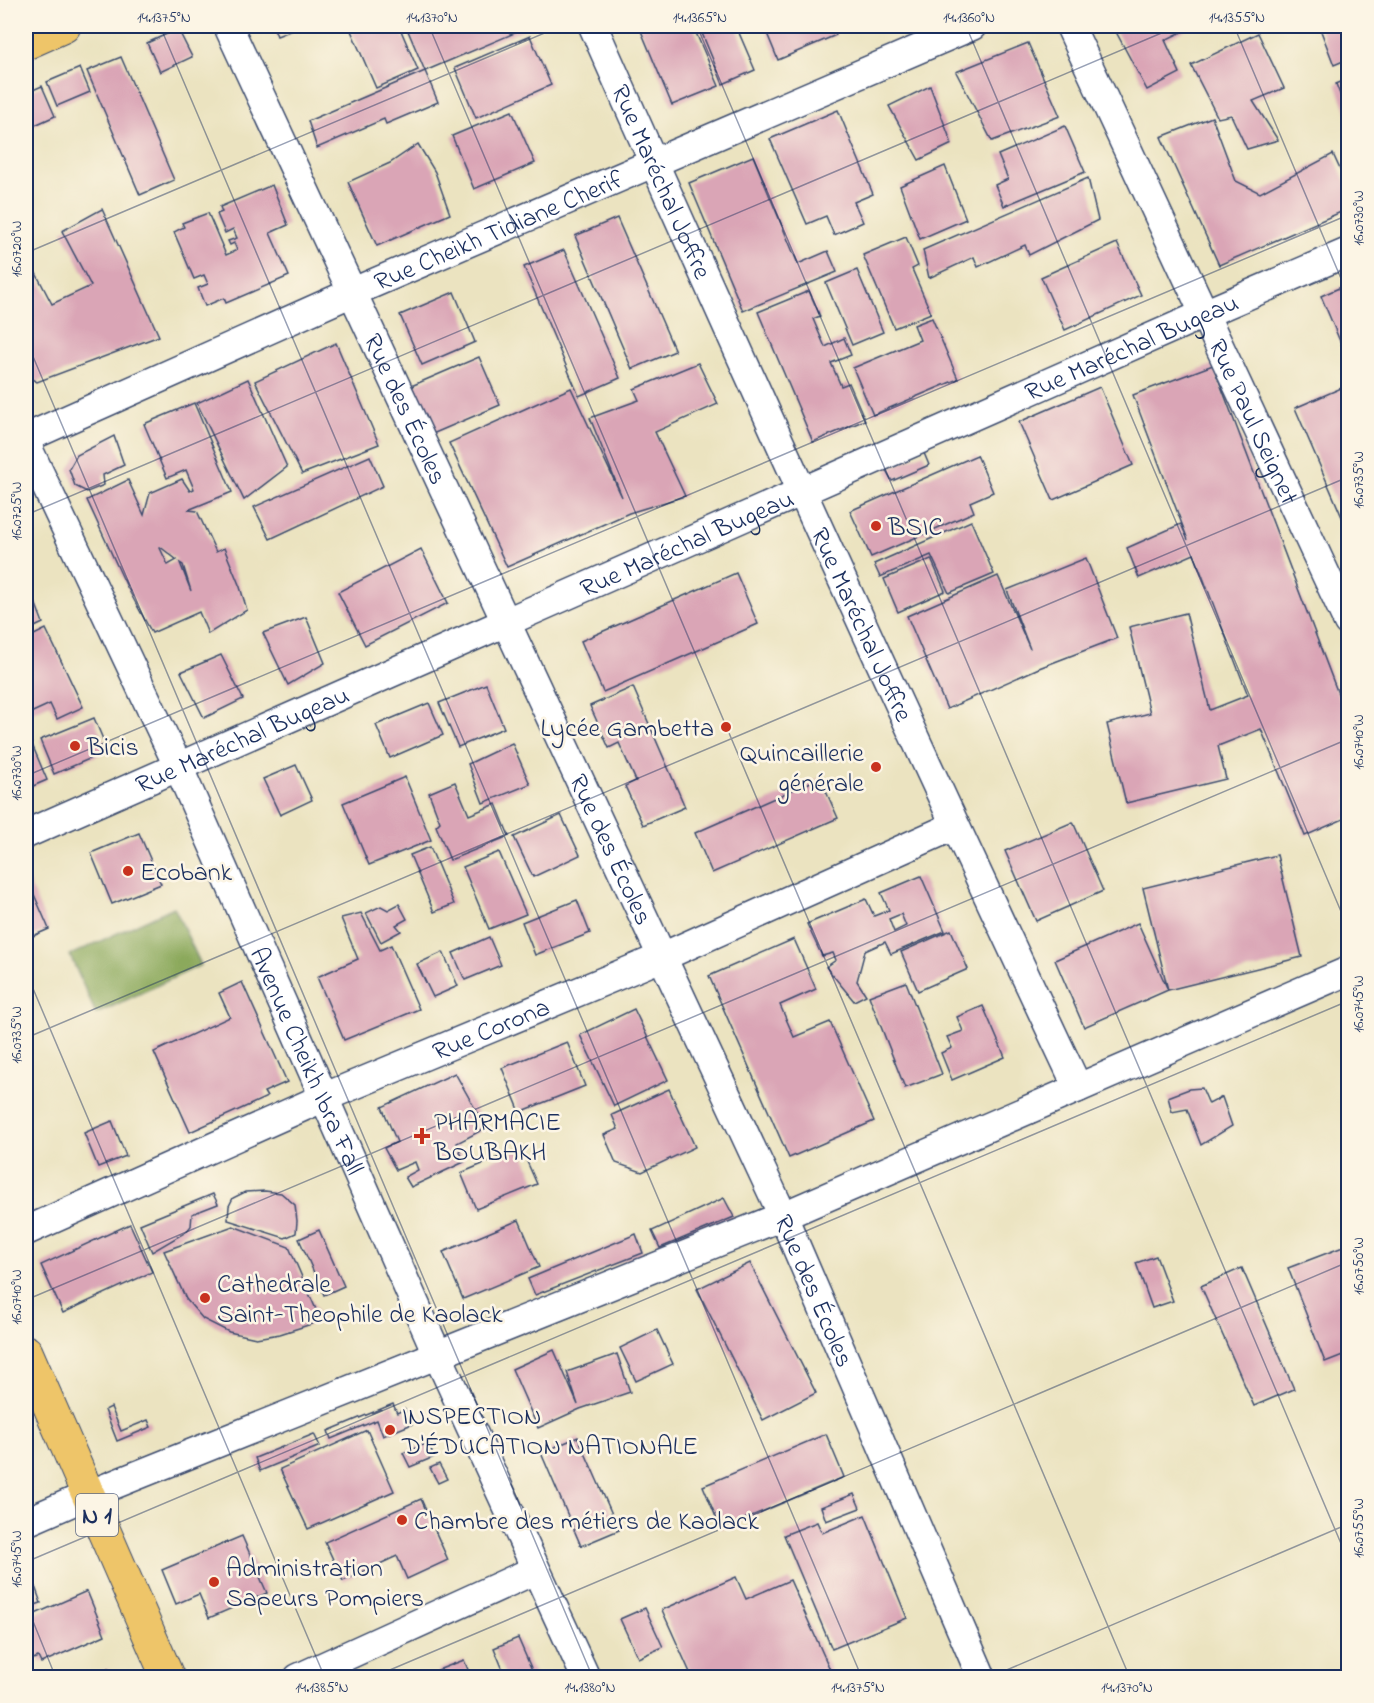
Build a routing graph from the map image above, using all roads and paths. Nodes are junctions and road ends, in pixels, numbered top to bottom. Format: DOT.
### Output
graph roads {
  1 [pos="64,26"];
  2 [pos="228,26"];
  3 [pos="593,26"];
  4 [pos="972,26"];
  5 [pos="1070,26"];
  6 [pos="26,43"];
  7 [pos="654,163"];
  8 [pos="1348,252"];
  9 [pos="353,292"];
  10 [pos="1204,314"];
  11 [pos="26,438"];
  12 [pos="26,444"];
  13 [pos="802,492"];
  14 [pos="1339,576"];
  15 [pos="506,622"];
  16 [pos="1348,622"];
  17 [pos="177,766"];
  18 [pos="954,826"];
  19 [pos="26,834"];
  20 [pos="662,957"];
  21 [pos="1348,971"];
  22 [pos="1078,1088"];
  23 [pos="325,1097"];
  24 [pos="783,1216"];
  25 [pos="26,1231"];
  26 [pos="26,1352"];
  27 [pos="438,1356"];
  28 [pos="88,1495"];
  29 [pos="26,1522"];
  30 [pos="535,1570"];
  31 [pos="168,1677"];
  32 [pos="298,1677"];
  33 [pos="586,1677"];
  34 [pos="982,1677"];
  1 -- 6 [label="highway"];
  2 -- 9 [label="street, Rue des Écoles"];
  3 -- 7 [label="street, Rue Maréchal Joffre"];
  4 -- 7 [label="street, Rue Cheikh Tidiane Cherif"];
  5 -- 10 [label="street, Rue Paul Seignet"];
  7 -- 9 [label="street, Rue Cheikh Tidiane Cherif"];
  7 -- 13 [label="street, Rue Maréchal Joffre"];
  8 -- 10 [label="street, Rue Maréchal Bugeau"];
  9 -- 11 [label="street, Rue Cheikh Tidiane Cherif"];
  9 -- 15 [label="street, Rue des Écoles"];
  10 -- 13 [label="street, Rue Maréchal Bugeau"];
  10 -- 14 [label="street, Rue Paul Seignet"];
  12 -- 17 [label="street, Avenue Cheikh Ibra Fall"];
  13 -- 15 [label="street, Rue Maréchal Bugeau"];
  13 -- 18 [label="street, Rue Maréchal Joffre"];
  14 -- 16 [label="street, Rue Paul Seignet"];
  15 -- 17 [label="street, Rue Maréchal Bugeau"];
  15 -- 20 [label="street, Rue des Écoles"];
  17 -- 19 [label="street, Rue Maréchal Bugeau"];
  17 -- 23 [label="street, Avenue Cheikh Ibra Fall"];
  18 -- 20 [label="street, Rue Corona"];
  18 -- 22 [label="street, Rue Maréchal Joffre"];
  20 -- 23 [label="street, Rue Corona"];
  20 -- 24 [label="street, Rue des Écoles"];
  21 -- 22 [label="street"];
  22 -- 24 [label="street"];
  23 -- 25 [label="street, Rue Corona"];
  23 -- 27 [label="street, Avenue Cheikh Ibra Fall"];
  24 -- 27 [label="street"];
  24 -- 34 [label="street, Rue des Écoles"];
  26 -- 28 [label="highway, N 1"];
  27 -- 28 [label="street"];
  27 -- 30 [label="street, Avenue Cheikh Ibra Fall"];
  28 -- 29 [label="street"];
  28 -- 31 [label="highway, N 1"];
  30 -- 32 [label="street"];
  30 -- 33 [label="street, Avenue Cheikh Ibra Fall"];
}
